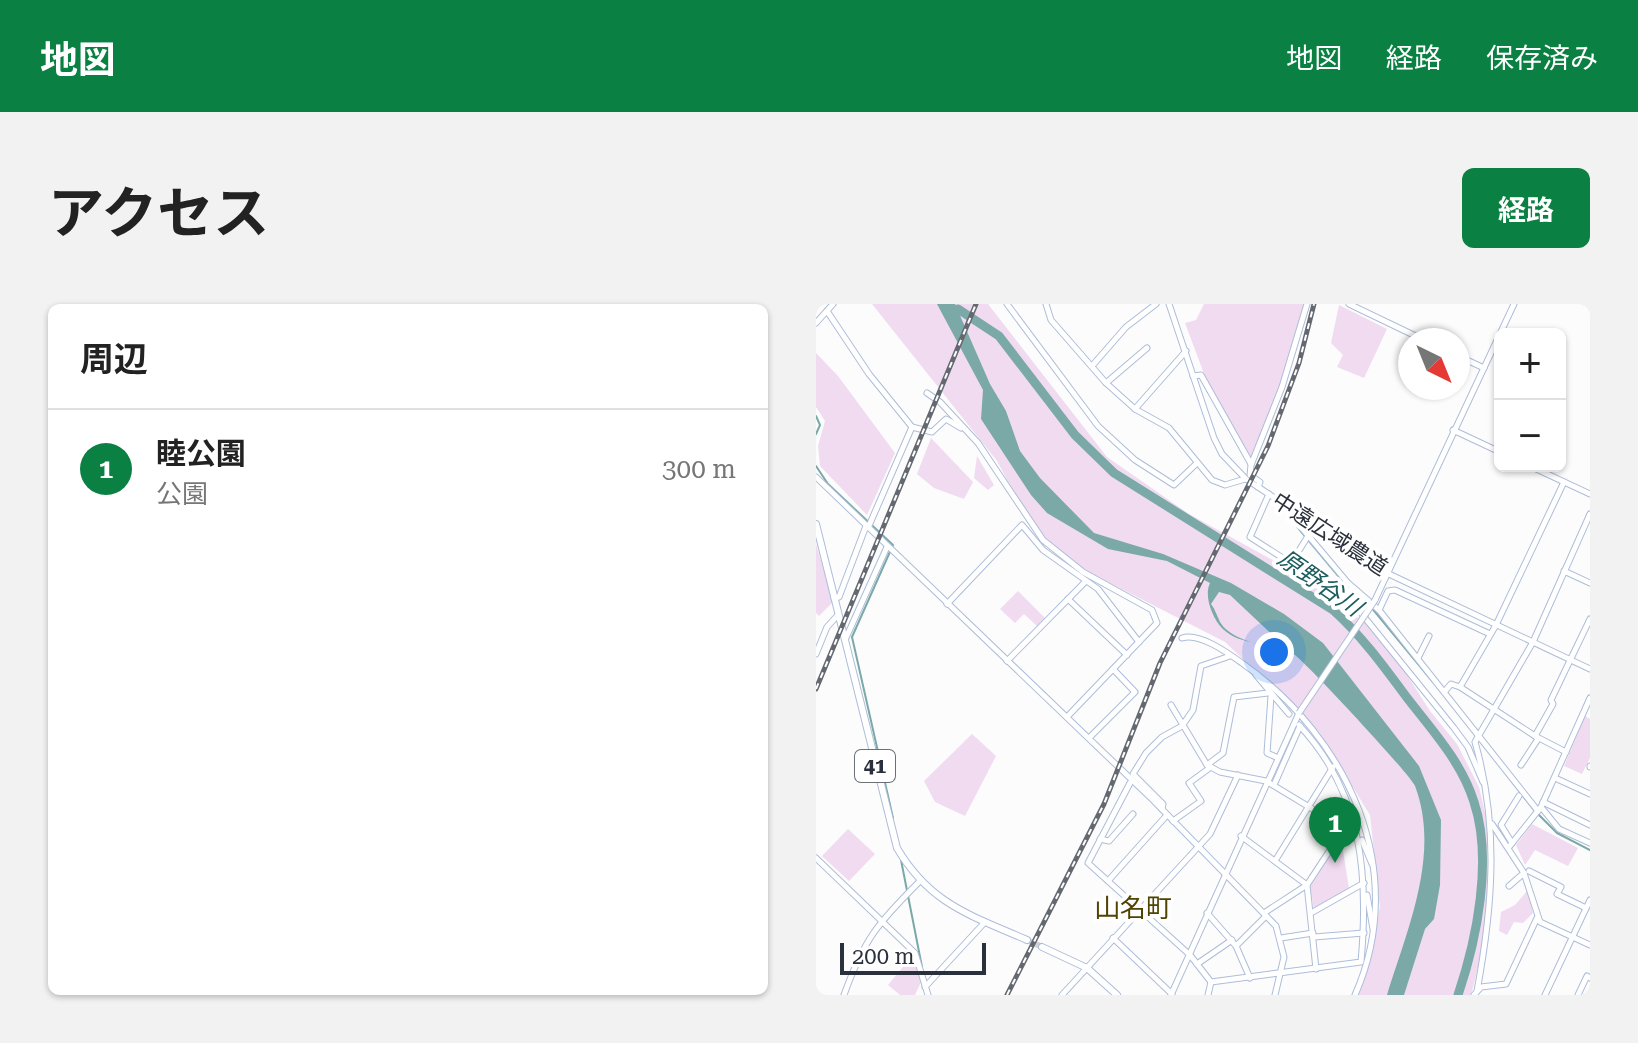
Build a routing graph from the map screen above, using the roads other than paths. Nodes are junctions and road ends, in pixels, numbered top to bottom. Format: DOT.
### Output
graph roads {
  1 [pos="833,304"];
  2 [pos="1007,304"];
  3 [pos="1156,304"];
  4 [pos="1169,304"];
  5 [pos="1307,304"];
  6 [pos="1349,304"];
  7 [pos="1514,304"];
  8 [pos="1047,305"];
  9 [pos="827,311"];
  10 [pos="816,323"];
  11 [pos="1399,328"];
  12 [pos="1147,348"];
  13 [pos="1186,351"];
  14 [pos="1470,362"];
  15 [pos="1092,366"];
  16 [pos="1484,368"];
  17 [pos="1193,376"];
  18 [pos="1106,383"];
  19 [pos="927,393"];
  20 [pos="1135,409"];
  21 [pos="912,427"];
  22 [pos="1453,430"];
  23 [pos="969,434"];
  24 [pos="1494,449"];
  25 [pos="1197,463"];
  26 [pos="1251,465"];
  27 [pos="1543,472"];
  28 [pos="816,477"];
  29 [pos="1246,479"];
  30 [pos="1564,482"];
  31 [pos="816,485"];
  32 [pos="826,487"];
  33 [pos="1258,487"];
  34 [pos="1269,494"];
  35 [pos="1590,494"];
  36 [pos="1590,514"];
  37 [pos="1307,519"];
  38 [pos="816,524"];
  39 [pos="867,527"];
  40 [pos="1308,536"];
  41 [pos="887,547"];
  42 [pos="1564,571"];
  43 [pos="1389,574"];
  44 [pos="1085,582"];
  45 [pos="1323,582"];
  46 [pos="1590,583"];
  47 [pos="1333,588"];
  48 [pos="1358,591"];
  49 [pos="834,598"];
  50 [pos="1068,599"];
  51 [pos="947,604"];
  52 [pos="1379,610"];
  53 [pos="838,615"];
  54 [pos="1590,619"];
  55 [pos="1496,625"];
  56 [pos="1490,634"];
  57 [pos="1429,636"];
  58 [pos="1182,638"];
  59 [pos="845,640"];
  60 [pos="1139,642"];
  61 [pos="1533,642"];
  62 [pos="816,654"];
  63 [pos="1127,655"];
  64 [pos="1230,656"];
  65 [pos="1418,658"];
  66 [pos="1570,660"];
  67 [pos="1007,661"];
  68 [pos="1113,669"];
  69 [pos="1590,669"];
  70 [pos="1255,673"];
  71 [pos="1460,687"];
  72 [pos="1445,691"];
  73 [pos="1270,694"];
  74 [pos="1590,698"];
  75 [pos="1171,705"];
  76 [pos="1496,710"];
  77 [pos="1299,713"];
  78 [pos="1289,714"];
  79 [pos="1587,714"];
  80 [pos="1067,717"];
  81 [pos="1182,726"];
  82 [pos="1480,735"];
  83 [pos="1536,737"];
  84 [pos="1089,738"];
  85 [pos="1328,747"];
  86 [pos="1566,752"];
  87 [pos="1276,757"];
  88 [pos="1521,765"];
  89 [pos="1209,766"];
  90 [pos="1333,768"];
  91 [pos="1238,775"];
  92 [pos="1554,778"];
  93 [pos="1266,781"];
  94 [pos="1130,783"];
  95 [pos="1274,785"];
  96 [pos="1485,787"];
  97 [pos="1590,794"];
  98 [pos="1519,796"];
  99 [pos="1309,807"];
  100 [pos="1541,807"];
  101 [pos="1162,809"];
  102 [pos="1133,814"];
  103 [pos="1353,814"];
  104 [pos="1167,815"];
  105 [pos="1173,821"];
  106 [pos="1492,824"];
  107 [pos="1590,825"];
  108 [pos="1344,828"];
  109 [pos="1360,835"];
  110 [pos="1241,836"];
  111 [pos="1100,839"];
  112 [pos="1590,843"];
  113 [pos="1510,845"];
  114 [pos="1197,846"];
  115 [pos="816,858"];
  116 [pos="1275,861"];
  117 [pos="1375,872"];
  118 [pos="1526,872"];
  119 [pos="1225,873"];
  120 [pos="1539,876"];
  121 [pos="1108,881"];
  122 [pos="919,882"];
  123 [pos="1364,883"];
  124 [pos="1528,883"];
  125 [pos="1307,885"];
  126 [pos="1509,886"];
  127 [pos="1590,900"];
  128 [pos="1586,908"];
  129 [pos="1140,909"];
  130 [pos="1207,913"];
  131 [pos="1311,913"];
  132 [pos="1265,914"];
  133 [pos="1537,918"];
  134 [pos="881,921"];
  135 [pos="985,922"];
  136 [pos="1373,932"];
  137 [pos="1364,933"];
  138 [pos="1313,935"];
  139 [pos="1572,937"];
  140 [pos="1113,938"];
  141 [pos="1281,938"];
  142 [pos="1027,940"];
  143 [pos="1234,943"];
  144 [pos="1590,945"];
  145 [pos="1042,947"];
  146 [pos="1190,955"];
  147 [pos="1197,964"];
  148 [pos="1087,968"];
  149 [pos="1316,969"];
  150 [pos="1281,975"];
  151 [pos="1250,978"];
  152 [pos="1590,978"];
  153 [pos="1211,982"];
  154 [pos="926,991"];
  155 [pos="1476,993"];
  156 [pos="1113,994"];
  157 [pos="844,995"];
  158 [pos="918,995"];
  159 [pos="1062,995"];
  160 [pos="1171,995"];
  161 [pos="1208,995"];
  162 [pos="1275,995"];
  163 [pos="1355,995"];
  164 [pos="1545,995"];
  165 [pos="1578,995"];
  1 -- 9 [label="street"];
  2 -- 25 [label="street"];
  3 -- 15 [label="street"];
  4 -- 13 [label="street, 中遠広域農道"];
  5 -- 26 [label="street"];
  6 -- 11 [label="street"];
  7 -- 16 [label="street"];
  8 -- 15 [label="street"];
  9 -- 10 [label="street"];
  9 -- 21 [label="street"];
  12 -- 18 [label="street"];
  13 -- 17 [label="street, 中遠広域農道"];
  13 -- 20 [label="street"];
  14 -- 16 [label="street"];
  15 -- 18 [label="street"];
  16 -- 22 [label="street"];
  17 -- 26 [label="street"];
  17 -- 29 [label="street, 中遠広域農道"];
  18 -- 20 [label="street"];
  19 -- 23 [label="street"];
  20 -- 25 [label="street"];
  21 -- 23 [label="street"];
  21 -- 39 [label="street"];
  22 -- 24 [label="street"];
  22 -- 43 [label="street"];
  23 -- 60 [label="street"];
  25 -- 29 [label="street"];
  26 -- 33 [label="street"];
  27 -- 30 [label="street"];
  28 -- 32 [label="street"];
  29 -- 33 [label="street, 中遠広域農道"];
  30 -- 35 [label="street"];
  30 -- 55 [label="street"];
  31 -- 32 [label="street"];
  32 -- 39 [label="street"];
  33 -- 34 [label="street, 中遠広域農道"];
  34 -- 37 [label="street, 中遠広域農道"];
  34 -- 45 [label="street"];
  36 -- 42 [label="street"];
  37 -- 40 [label="street"];
  37 -- 43 [label="street, 中遠広域農道"];
  38 -- 49 [label="main road, 41"];
  39 -- 41 [label="street"];
  39 -- 49 [label="street"];
  40 -- 45 [label="street"];
  40 -- 48 [label="street"];
  41 -- 51 [label="street"];
  41 -- 59 [label="street"];
  42 -- 46 [label="street"];
  42 -- 61 [label="street"];
  43 -- 55 [label="street, 中遠広域農道"];
  43 -- 77 [label="street, bridge"];
  44 -- 50 [label="street"];
  44 -- 51 [label="street"];
  44 -- 60 [label="street"];
  45 -- 47 [label="street"];
  47 -- 48 [label="street"];
  47 -- 96 [label="street"];
  48 -- 52 [label="street"];
  49 -- 53 [label="main road, 41"];
  50 -- 63 [label="street"];
  50 -- 67 [label="street"];
  51 -- 67 [label="street"];
  52 -- 56 [label="street"];
  52 -- 65 [label="street"];
  53 -- 59 [label="main road, 41"];
  53 -- 62 [label="street"];
  54 -- 66 [label="street"];
  55 -- 56 [label="street"];
  55 -- 61 [label="street, 中遠広域農道"];
  56 -- 71 [label="street"];
  57 -- 65 [label="street"];
  58 -- 64 [label="street"];
  59 -- 122 [label="main road, 41"];
  60 -- 63 [label="street"];
  61 -- 66 [label="street, 中遠広域農道"];
  61 -- 76 [label="street"];
  63 -- 68 [label="street"];
  64 -- 70 [label="street"];
  64 -- 81 [label="street"];
  65 -- 72 [label="street"];
  66 -- 69 [label="street, 中遠広域農道"];
  66 -- 83 [label="street"];
  67 -- 80 [label="street"];
  68 -- 80 [label="street"];
  68 -- 84 [label="street"];
  70 -- 73 [label="street"];
  70 -- 77 [label="street"];
  71 -- 72 [label="street"];
  71 -- 76 [label="street"];
  72 -- 82 [label="street"];
  73 -- 78 [label="street"];
  73 -- 87 [label="street"];
  73 -- 89 [label="street"];
  74 -- 79 [label="street"];
  75 -- 81 [label="street"];
  76 -- 82 [label="street"];
  76 -- 83 [label="street"];
  77 -- 85 [label="street"];
  77 -- 87 [label="street"];
  79 -- 86 [label="street"];
  80 -- 84 [label="street"];
  81 -- 89 [label="street"];
  81 -- 101 [label="street"];
  82 -- 96 [label="street"];
  82 -- 100 [label="street"];
  83 -- 86 [label="street"];
  83 -- 88 [label="street"];
  84 -- 101 [label="street"];
  85 -- 90 [label="street"];
  85 -- 117 [label="street"];
  86 -- 92 [label="street"];
  87 -- 93 [label="street"];
  89 -- 91 [label="street"];
  89 -- 105 [label="street"];
  90 -- 95 [label="street"];
  90 -- 99 [label="street"];
  90 -- 103 [label="street"];
  91 -- 93 [label="street"];
  91 -- 114 [label="street"];
  92 -- 97 [label="street"];
  92 -- 100 [label="street"];
  93 -- 95 [label="street"];
  93 -- 110 [label="street"];
  94 -- 111 [label="street"];
  95 -- 99 [label="street"];
  96 -- 106 [label="street"];
  98 -- 113 [label="street"];
  99 -- 108 [label="street"];
  99 -- 116 [label="street"];
  100 -- 107 [label="street"];
  100 -- 112 [label="street"];
  100 -- 113 [label="street"];
  101 -- 104 [label="street"];
  102 -- 111 [label="street"];
  103 -- 108 [label="street"];
  103 -- 109 [label="street"];
  104 -- 105 [label="street"];
  104 -- 121 [label="street"];
  105 -- 114 [label="street"];
  106 -- 113 [label="street"];
  106 -- 155 [label="street"];
  108 -- 125 [label="street"];
  109 -- 117 [label="street"];
  109 -- 123 [label="street"];
  110 -- 116 [label="street"];
  110 -- 119 [label="street"];
  111 -- 121 [label="street"];
  113 -- 118 [label="street"];
  114 -- 119 [label="street"];
  114 -- 129 [label="street"];
  115 -- 134 [label="street"];
  116 -- 125 [label="street"];
  117 -- 136 [label="street"];
  118 -- 120 [label="street"];
  118 -- 124 [label="street"];
  118 -- 126 [label="street"];
  119 -- 130 [label="street"];
  119 -- 132 [label="street"];
  120 -- 124 [label="street"];
  120 -- 128 [label="street"];
  121 -- 129 [label="street"];
  122 -- 134 [label="street"];
  122 -- 135 [label="main road, 41"];
  123 -- 131 [label="street"];
  123 -- 136 [label="street"];
  123 -- 137 [label="street"];
  124 -- 133 [label="street"];
  125 -- 131 [label="street"];
  125 -- 132 [label="street"];
  127 -- 128 [label="street"];
  128 -- 139 [label="street"];
  129 -- 140 [label="street"];
  129 -- 146 [label="street"];
  130 -- 143 [label="street"];
  130 -- 146 [label="street"];
  131 -- 138 [label="street"];
  132 -- 141 [label="street"];
  132 -- 143 [label="street"];
  133 -- 139 [label="street"];
  133 -- 155 [label="street"];
  134 -- 154 [label="street"];
  134 -- 157 [label="street"];
  135 -- 142 [label="main road, 41"];
  135 -- 154 [label="street"];
  136 -- 163 [label="street"];
  137 -- 138 [label="street"];
  137 -- 149 [label="street"];
  138 -- 141 [label="street"];
  138 -- 149 [label="street"];
  139 -- 144 [label="street"];
  139 -- 164 [label="street"];
  140 -- 148 [label="street"];
  140 -- 160 [label="street"];
  141 -- 150 [label="street"];
  143 -- 147 [label="street"];
  143 -- 151 [label="street"];
  145 -- 148 [label="main road"];
  146 -- 147 [label="street"];
  146 -- 160 [label="street"];
  147 -- 153 [label="street"];
  148 -- 156 [label="main road"];
  148 -- 159 [label="street"];
  149 -- 150 [label="street"];
  150 -- 151 [label="street"];
  150 -- 162 [label="street"];
  151 -- 153 [label="street"];
  152 -- 165 [label="street"];
  153 -- 161 [label="street"];
  154 -- 158 [label="street"];
}
